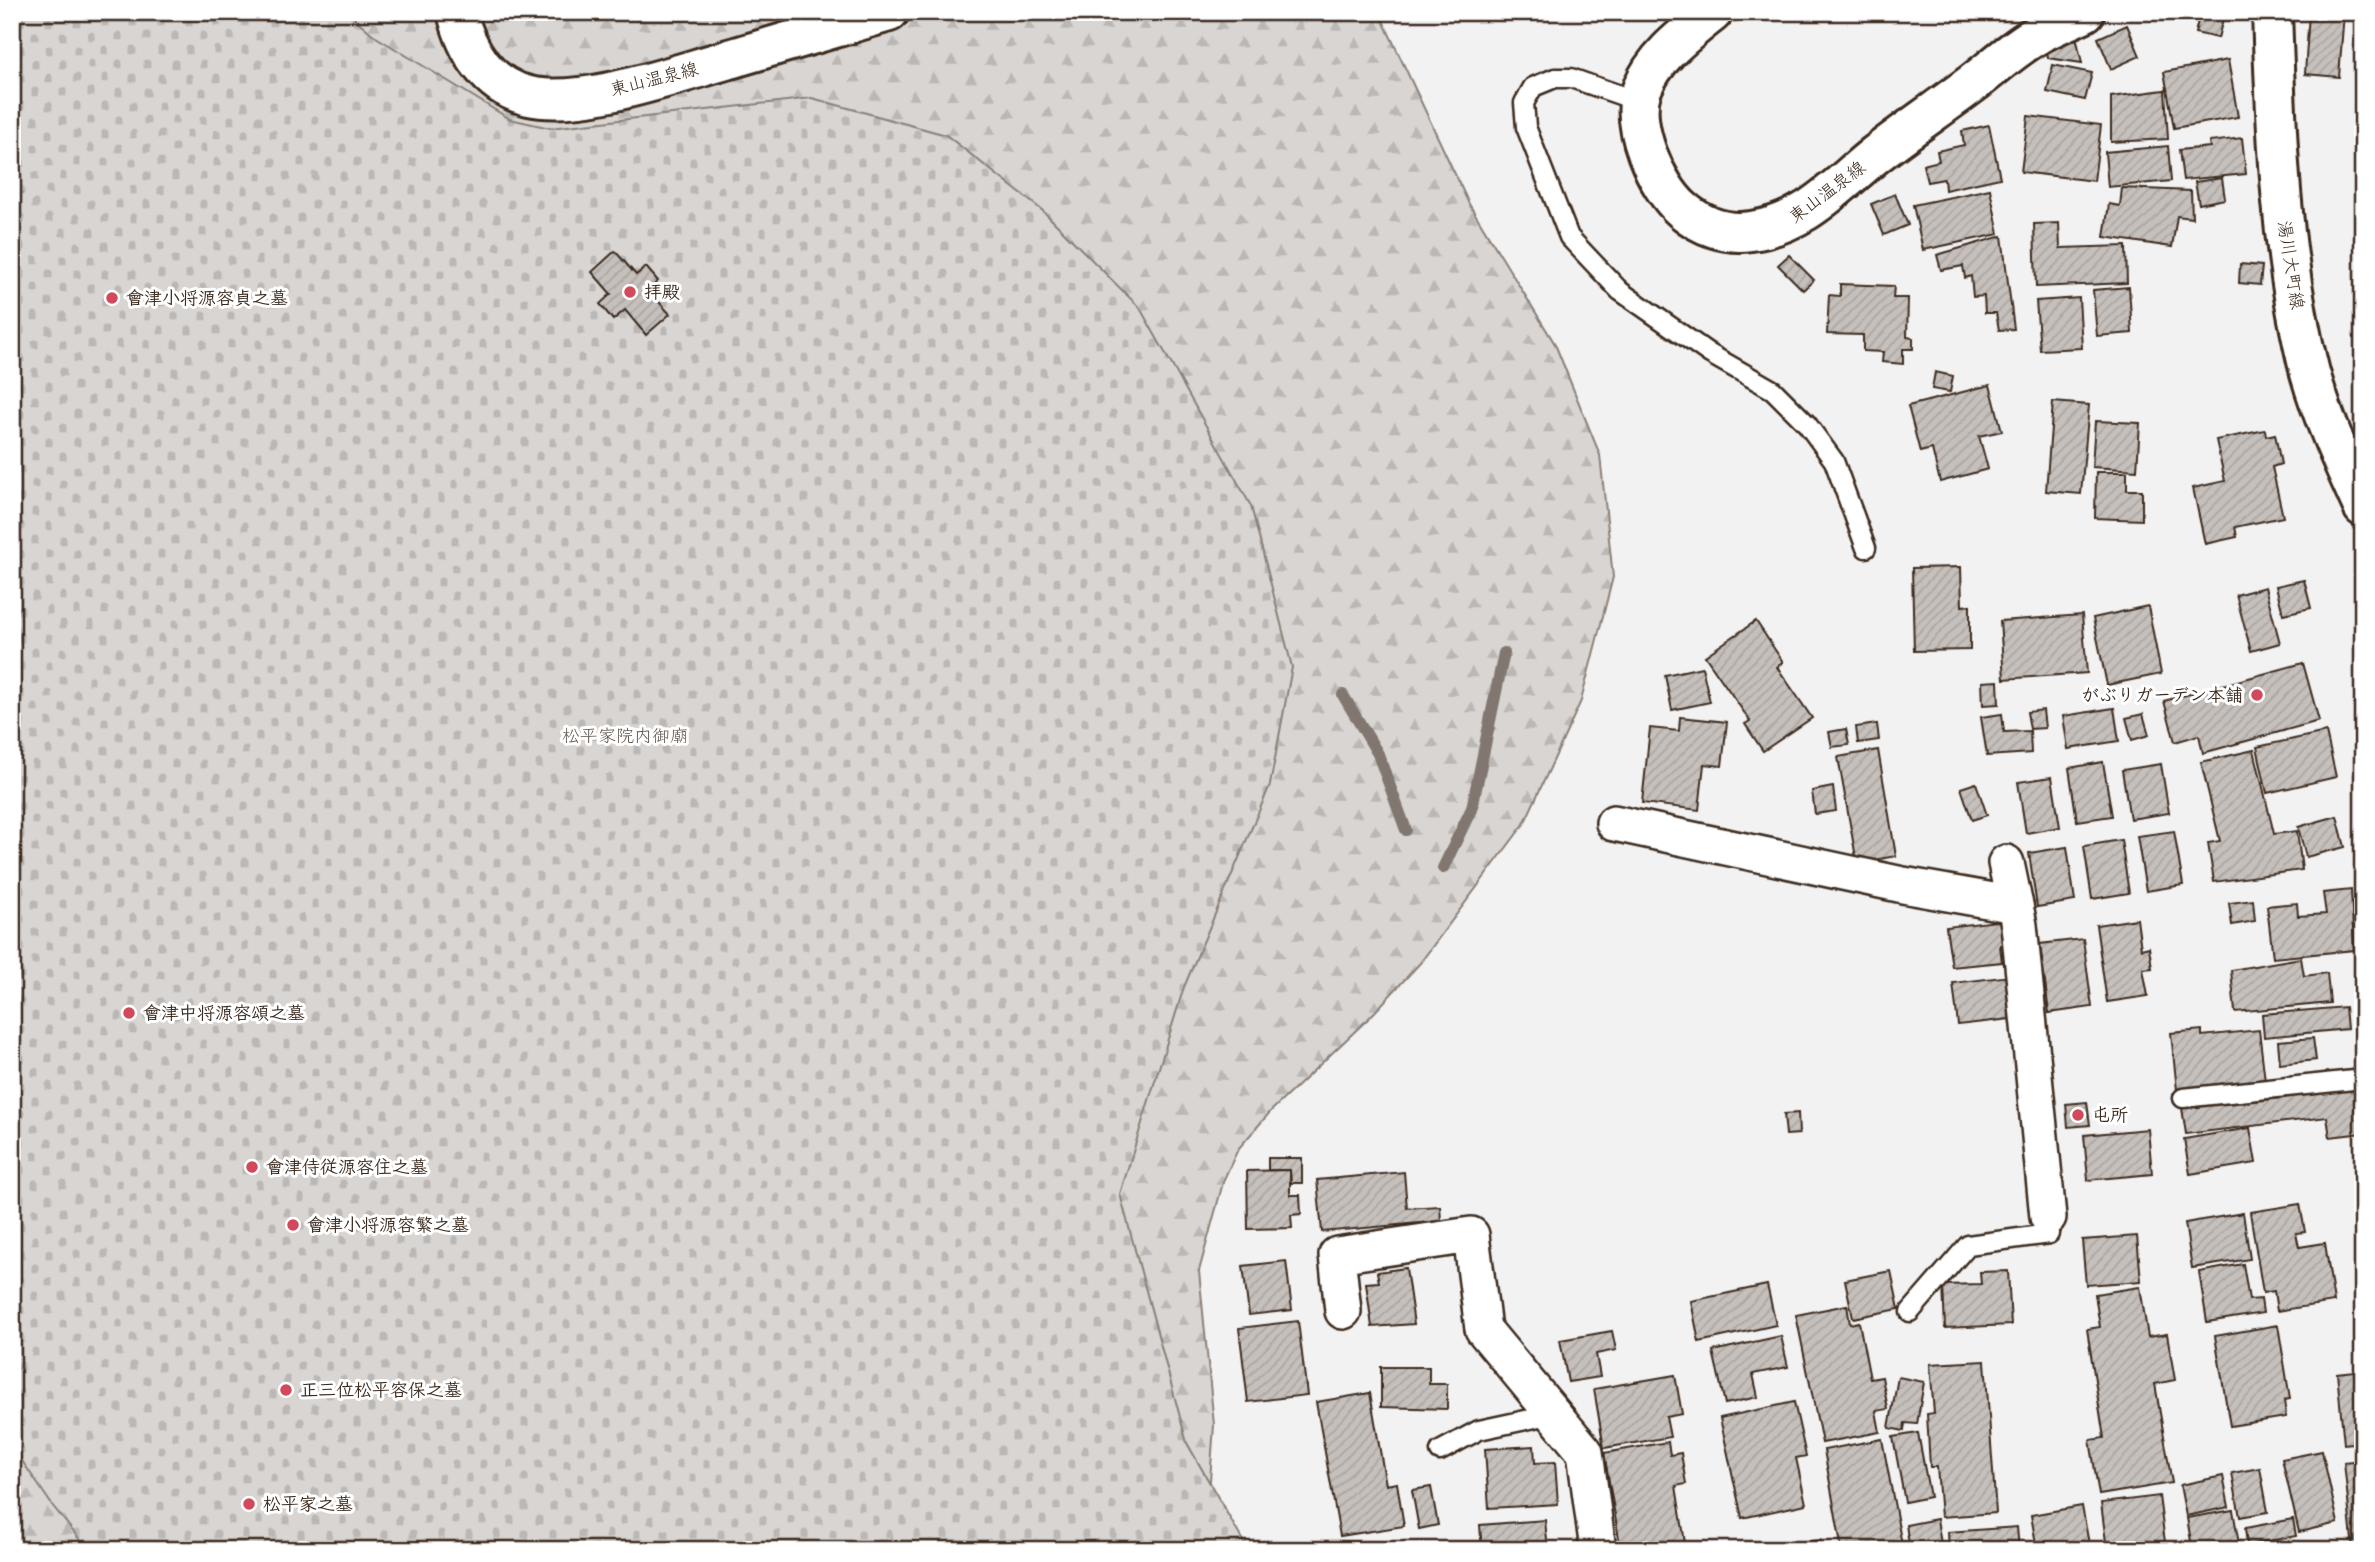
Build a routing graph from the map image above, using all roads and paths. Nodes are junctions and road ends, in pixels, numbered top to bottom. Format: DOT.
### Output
graph roads {
  1 [pos="457,12"];
  2 [pos="889,12"];
  3 [pos="1713,12"];
  4 [pos="2085,12"];
  5 [pos="2272,12"];
  6 [pos="1640,103"];
  7 [pos="2363,507"];
  8 [pos="1866,548"];
  9 [pos="1614,823"];
  10 [pos="2006,863"];
  11 [pos="2015,905"];
  12 [pos="2363,1079"];
  13 [pos="2183,1098"];
  14 [pos="2048,1217"];
  15 [pos="1343,1311"];
  16 [pos="1910,1312"];
  17 [pos="1554,1414"];
  18 [pos="1440,1451"];
  19 [pos="1598,1550"];
  1 -- 2 [label="main road, 東山温泉線"];
  3 -- 6 [label="main road, 東山温泉線"];
  4 -- 6 [label="main road, 東山温泉線"];
  5 -- 7 [label="main road, 湯川大町線"];
  6 -- 8 [label="lane"];
  9 -- 11 [label="street"];
  10 -- 11 [label="street"];
  11 -- 14 [label="street"];
  12 -- 13 [label="lane"];
  14 -- 16 [label="lane"];
  15 -- 17 [label="street"];
  17 -- 18 [label="lane"];
  17 -- 19 [label="street"];
}
